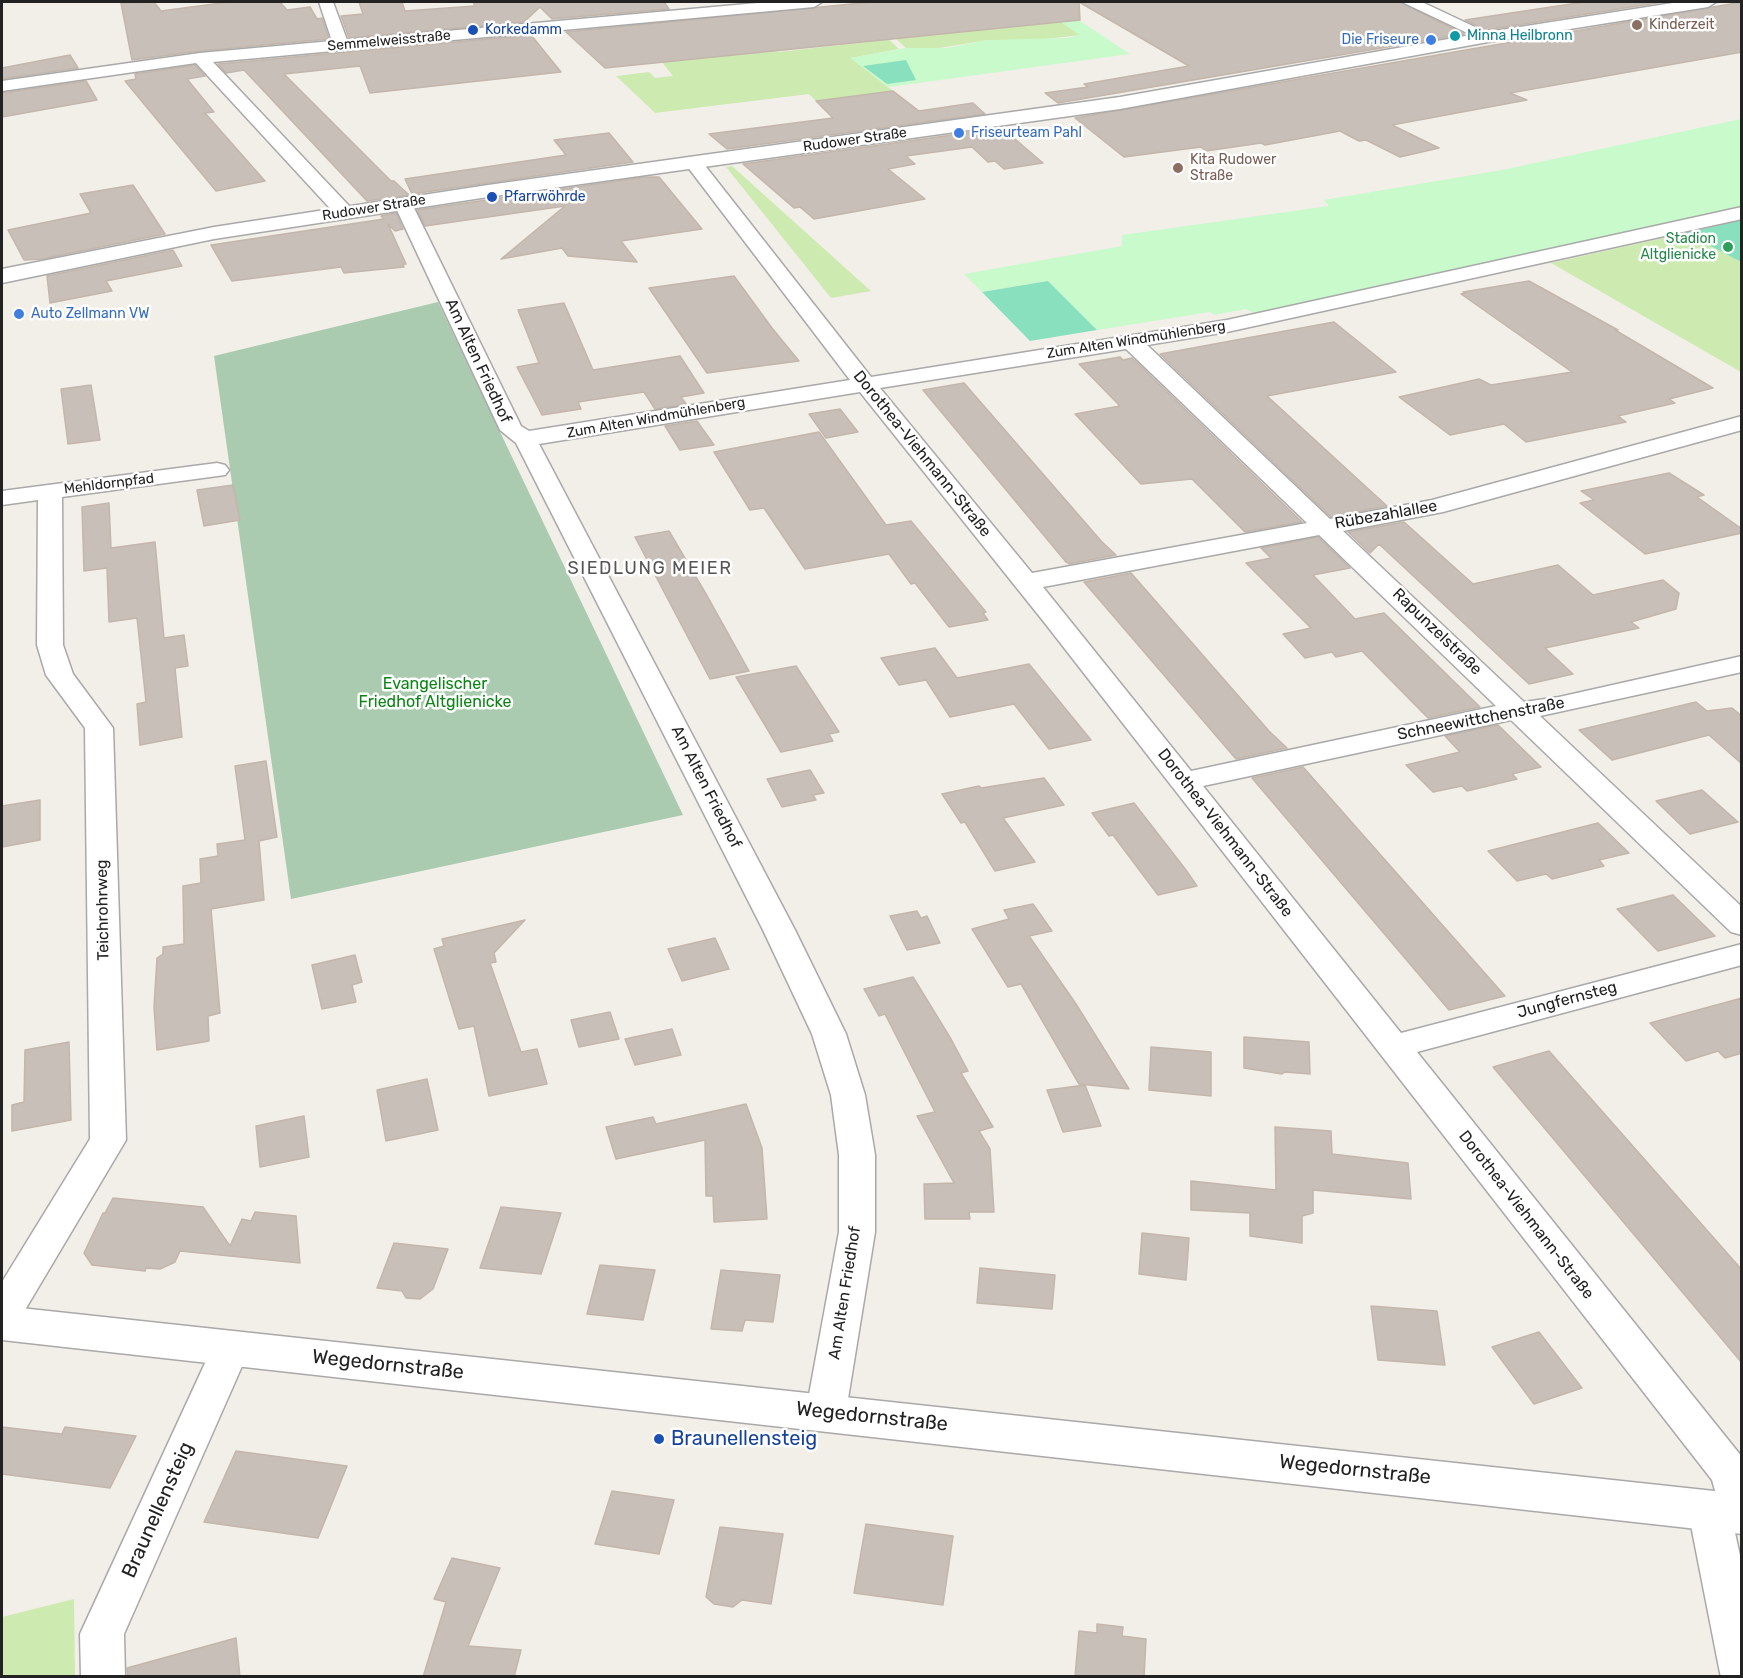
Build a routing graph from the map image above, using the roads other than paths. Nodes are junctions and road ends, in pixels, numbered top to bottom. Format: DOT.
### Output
graph roads {
  1 [pos="326,2"];
  2 [pos="814,2"];
  3 [pos="1410,2"];
  4 [pos="1708,2"];
  5 [pos="1488,37"];
  6 [pos="341,45"];
  7 [pos="200,58"];
  8 [pos="2,86"];
  9 [pos="693,162"];
  10 [pos="403,204"];
  11 [pos="345,213"];
  12 [pos="1742,213"];
  13 [pos="2,276"];
  14 [pos="1131,342"];
  15 [pos="864,383"];
  16 [pos="1742,423"];
  17 [pos="525,439"];
  18 [pos="217,470"];
  19 [pos="50,492"];
  20 [pos="2,498"];
  21 [pos="1322,526"];
  22 [pos="1026,582"];
  23 [pos="1742,664"];
  24 [pos="1519,711"];
  25 [pos="1184,782"];
  26 [pos="1742,925"];
  27 [pos="1742,954"];
  28 [pos="1393,1047"];
  29 [pos="2,1314"];
  30 [pos="2,1323"];
  31 [pos="231,1348"];
  32 [pos="826,1411"];
  33 [pos="1731,1513"];
  34 [pos="1742,1673"];
  35 [pos="103,1677"];
  1 -- 6 [label="street"];
  2 -- 6 [label="street, Semmelweisstraße"];
  3 -- 5 [label="street"];
  4 -- 5 [label="street, Rudower Straße"];
  5 -- 9 [label="street, Rudower Straße"];
  6 -- 7 [label="street, Semmelweisstraße"];
  7 -- 8 [label="street, Semmelweisstraße"];
  7 -- 11 [label="street"];
  9 -- 10 [label="street, Rudower Straße"];
  9 -- 15 [label="street, Dorothea-Viehmann-Straße"];
  10 -- 11 [label="street, Rudower Straße"];
  10 -- 17 [label="street, Am Alten Friedhof"];
  11 -- 13 [label="street, Rudower Straße"];
  12 -- 14 [label="street, Zum Alten Windmühlenberg"];
  14 -- 15 [label="street, Zum Alten Windmühlenberg"];
  14 -- 21 [label="street, Rapunzelstraße"];
  15 -- 17 [label="street, Zum Alten Windmühlenberg"];
  15 -- 22 [label="street, Dorothea-Viehmann-Straße"];
  16 -- 21 [label="street, Rübezahlallee"];
  17 -- 32 [label="street, Am Alten Friedhof"];
  18 -- 19 [label="street, Mehldornpfad"];
  19 -- 20 [label="street, Mehldornpfad"];
  19 -- 29 [label="street, Teichrohrweg"];
  21 -- 22 [label="street, Rübezahlallee"];
  21 -- 24 [label="street, Rapunzelstraße"];
  22 -- 25 [label="street, Dorothea-Viehmann-Straße"];
  23 -- 24 [label="street, Schneewittchenstraße"];
  24 -- 25 [label="street, Schneewittchenstraße"];
  24 -- 26 [label="street, Rapunzelstraße"];
  25 -- 28 [label="street, Dorothea-Viehmann-Straße"];
  27 -- 28 [label="street, Jungfernsteg"];
  28 -- 33 [label="street, Dorothea-Viehmann-Straße"];
  30 -- 31 [label="street, Wegedornstraße"];
  31 -- 32 [label="street, Wegedornstraße"];
  31 -- 35 [label="street, Braunellensteig"];
  32 -- 33 [label="street, Wegedornstraße"];
  33 -- 34 [label="street, Dorothea-Viehmann-Straße"];
}
